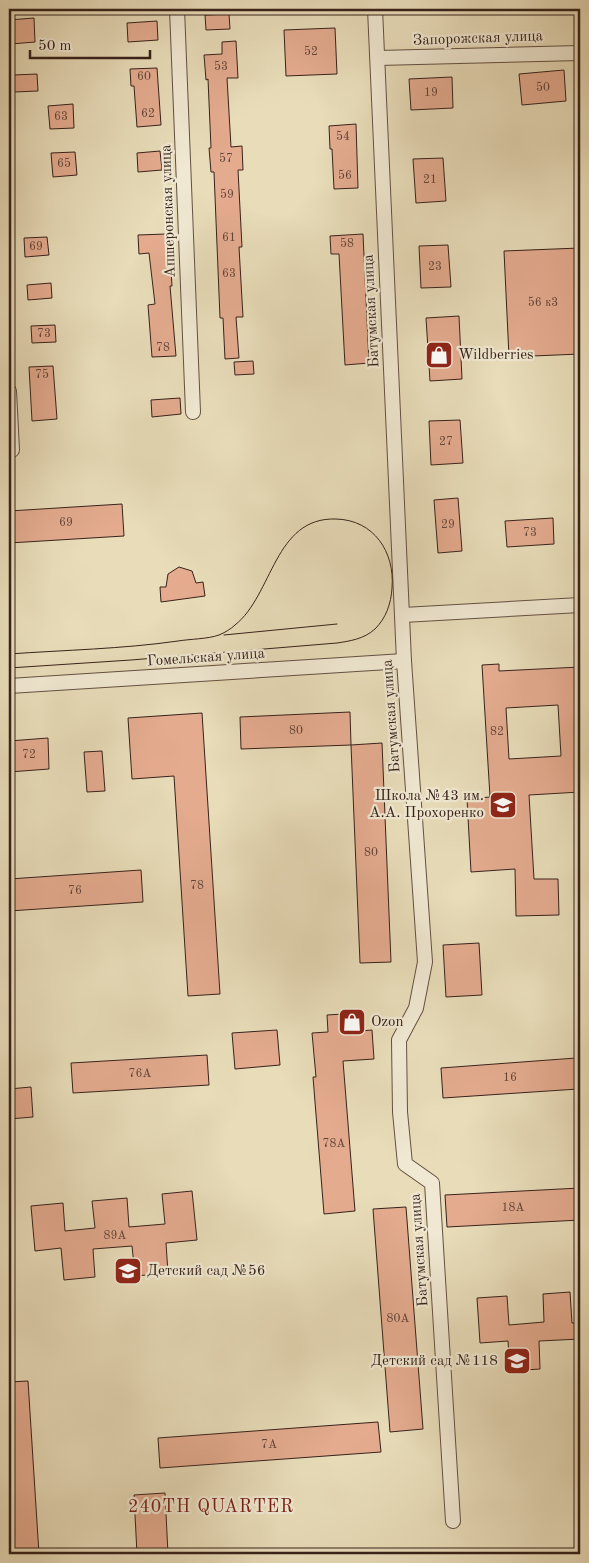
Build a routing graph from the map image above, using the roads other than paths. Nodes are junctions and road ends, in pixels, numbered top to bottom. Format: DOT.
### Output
graph roads {
  1 [pos="177,9"];
  2 [pos="375,9"];
  3 [pos="580,53"];
  4 [pos="378,58"];
  5 [pos="9,391"];
  6 [pos="193,412"];
  7 [pos="12,450"];
  8 [pos="580,606"];
  9 [pos="403,615"];
  10 [pos="404,661"];
  11 [pos="9,686"];
  12 [pos="453,1521"];
  1 -- 6 [label="street, Апшеронская улица"];
  2 -- 4 [label="street, Батумская улица"];
  3 -- 4 [label="street, Запорожская улица"];
  4 -- 9 [label="street, Батумская улица"];
  5 -- 7 [label="street"];
  8 -- 9 [label="street"];
  9 -- 10 [label="street, Батумская улица"];
  10 -- 11 [label="street, Гомельская улица"];
  10 -- 12 [label="street, Батумская улица"];
}
